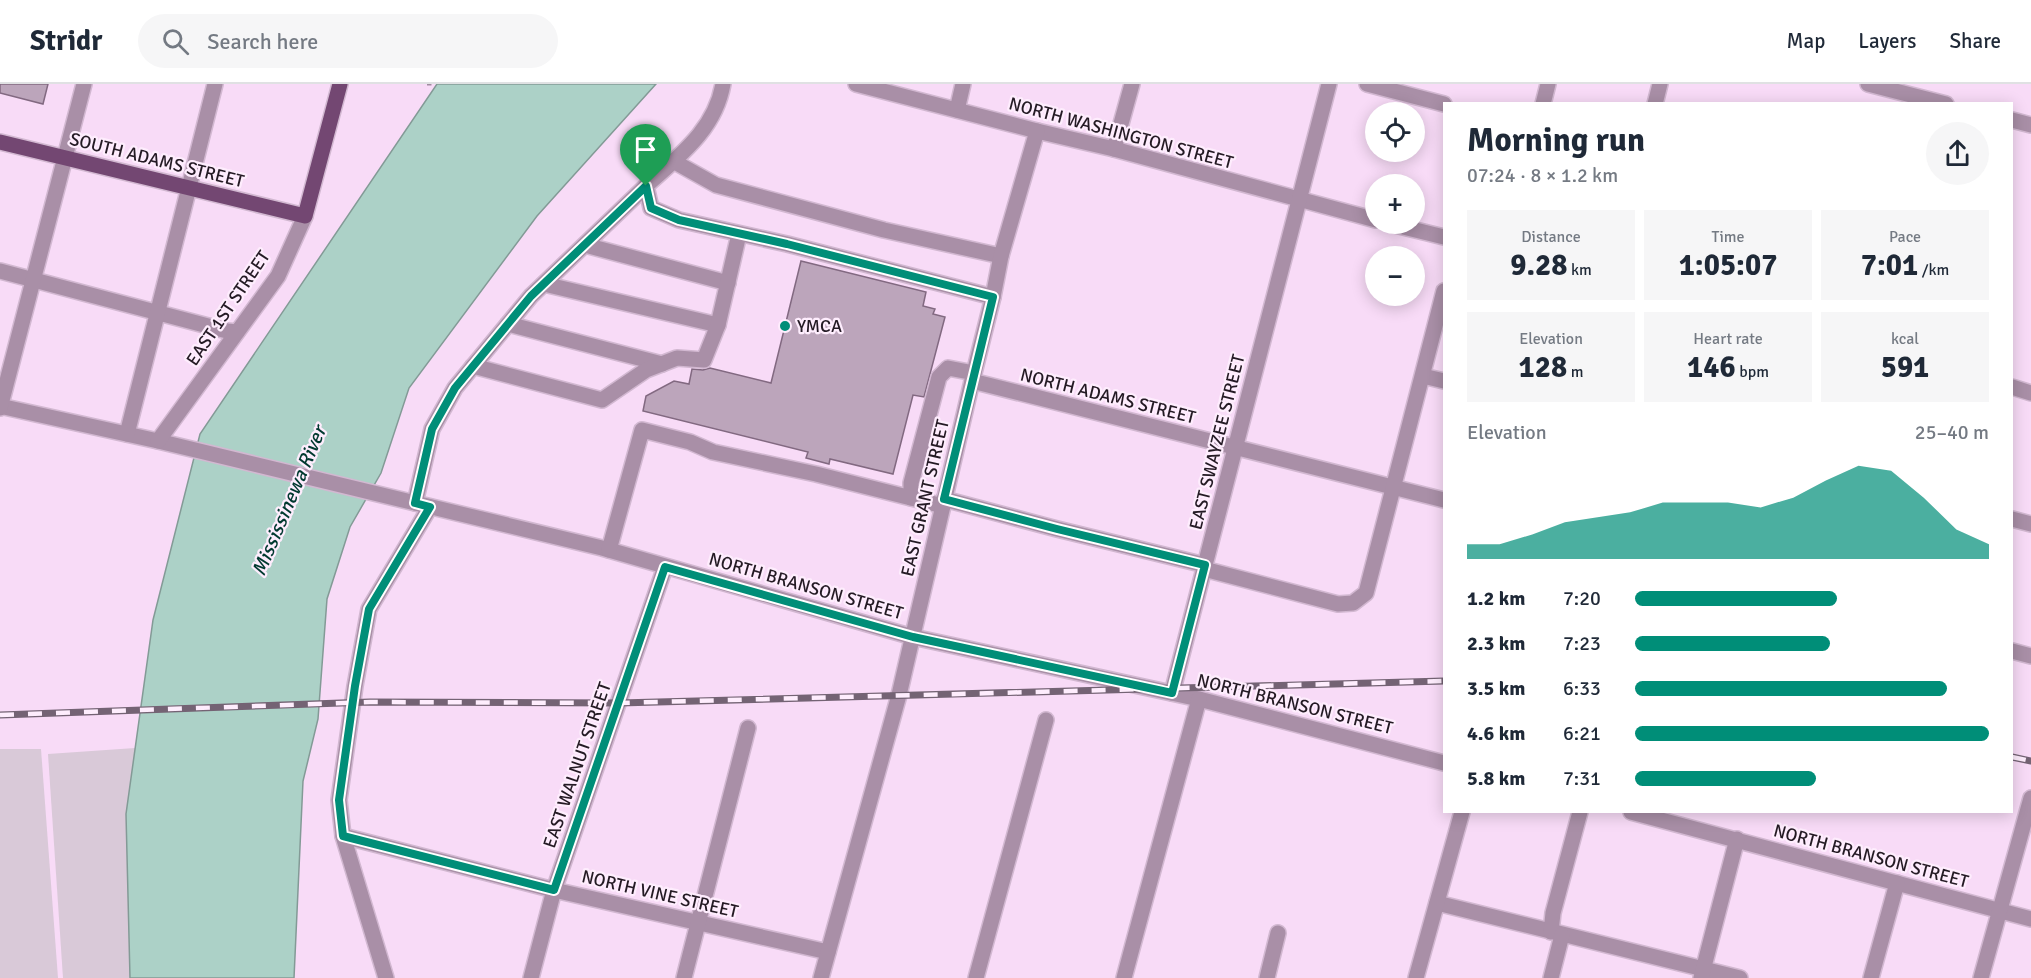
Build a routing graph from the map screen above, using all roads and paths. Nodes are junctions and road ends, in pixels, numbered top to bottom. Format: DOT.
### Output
graph roads {
  1 [pos="84,84"];
  2 [pos="215,84"];
  3 [pos="427,84"];
  4 [pos="434,84"];
  5 [pos="723,84"];
  6 [pos="856,84"];
  7 [pos="963,84"];
  8 [pos="1132,84"];
  9 [pos="1329,84"];
  10 [pos="1366,84"];
  11 [pos="1548,84"];
  12 [pos="1660,84"];
  13 [pos="1868,84"];
  14 [pos="336,85"];
  15 [pos="1544,102"];
  16 [pos="1656,102"];
  17 [pos="1938,102"];
  18 [pos="1443,104"];
  19 [pos="957,110"];
  20 [pos="2013,120"];
  21 [pos="2031,125"];
  22 [pos="1037,131"];
  23 [pos="0,142"];
  24 [pos="1114,150"];
  25 [pos="65,158"];
  26 [pos="674,161"];
  27 [pos="646,186"];
  28 [pos="190,188"];
  29 [pos="1299,200"];
  30 [pos="305,216"];
  31 [pos="1365,217"];
  32 [pos="1425,232"];
  33 [pos="739,234"];
  34 [pos="1443,237"];
  35 [pos="585,244"];
  36 [pos="1001,256"];
  37 [pos="0,271"];
  38 [pos="33,279"];
  39 [pos="728,283"];
  40 [pos="544,284"];
  41 [pos="1443,295"];
  42 [pos="993,297"];
  43 [pos="158,312"];
  44 [pos="508,324"];
  45 [pos="718,325"];
  46 [pos="237,332"];
  47 [pos="662,364"];
  48 [pos="474,366"];
  49 [pos="1424,376"];
  50 [pos="973,377"];
  51 [pos="1443,381"];
  52 [pos="2013,387"];
  53 [pos="2031,393"];
  54 [pos="0,406"];
  55 [pos="127,434"];
  56 [pos="158,441"];
  57 [pos="1235,448"];
  58 [pos="1394,488"];
  59 [pos="911,498"];
  60 [pos="1443,500"];
  61 [pos="944,502"];
  62 [pos="416,503"];
  63 [pos="2013,519"];
  64 [pos="2031,524"];
  65 [pos="609,550"];
  66 [pos="665,567"];
  67 [pos="1205,567"];
  68 [pos="913,637"];
  69 [pos="2013,651"];
  70 [pos="2031,656"];
  71 [pos="1172,693"];
  72 [pos="1199,699"];
  73 [pos="1046,720"];
  74 [pos="748,728"];
  75 [pos="1443,763"];
  76 [pos="2031,798"];
  77 [pos="1462,813"];
  78 [pos="1580,813"];
  79 [pos="1635,813"];
  80 [pos="343,836"];
  81 [pos="1737,839"];
  82 [pos="1897,883"];
  83 [pos="554,890"];
  84 [pos="1437,903"];
  85 [pos="1998,911"];
  86 [pos="2031,919"];
  87 [pos="699,923"];
  88 [pos="1278,933"];
  89 [pos="1556,934"];
  90 [pos="828,952"];
  91 [pos="1702,974"];
  92 [pos="386,978"];
  93 [pos="531,978"];
  94 [pos="684,978"];
  95 [pos="821,978"];
  96 [pos="976,978"];
  97 [pos="1124,978"];
  98 [pos="1267,978"];
  99 [pos="1416,978"];
  100 [pos="1551,978"];
  101 [pos="1740,978"];
  102 [pos="1871,978"];
  103 [pos="1981,978"];
  1 -- 25 [label="street"];
  2 -- 28 [label="street"];
  3 -- 4 [label="path"];
  5 -- 26 [label="street"];
  6 -- 19 [label="street, NORTH WASHINGTON STREET"];
  7 -- 19 [label="street"];
  8 -- 24 [label="street"];
  9 -- 29 [label="street, EAST SWAYZEE STREET"];
  10 -- 18 [label="street"];
  11 -- 15 [label="street"];
  12 -- 16 [label="street"];
  13 -- 17 [label="street"];
  14 -- 30 [label="main road, EAST 1ST STREET"];
  19 -- 22 [label="street, NORTH WASHINGTON STREET"];
  20 -- 21 [label="street"];
  22 -- 24 [label="street, NORTH WASHINGTON STREET"];
  22 -- 36 [label="street, EAST GRANT STREET"];
  23 -- 25 [label="main road, SOUTH ADAMS STREET"];
  24 -- 29 [label="street, NORTH WASHINGTON STREET"];
  25 -- 28 [label="main road, SOUTH ADAMS STREET"];
  25 -- 38 [label="street"];
  26 -- 27 [label="street"];
  26 -- 36 [label="street"];
  27 -- 33 [label="street"];
  27 -- 35 [label="street"];
  28 -- 30 [label="main road, SOUTH ADAMS STREET"];
  28 -- 43 [label="street"];
  29 -- 31 [label="street, NORTH WASHINGTON STREET"];
  29 -- 57 [label="street, EAST SWAYZEE STREET"];
  30 -- 46 [label="street, EAST 1ST STREET"];
  32 -- 34 [label="street"];
  33 -- 39 [label="street"];
  33 -- 42 [label="street"];
  35 -- 39 [label="street"];
  35 -- 40 [label="street"];
  36 -- 42 [label="street, EAST GRANT STREET"];
  37 -- 38 [label="street"];
  38 -- 43 [label="street"];
  38 -- 54 [label="street"];
  39 -- 45 [label="street"];
  40 -- 44 [label="street"];
  40 -- 45 [label="street"];
  41 -- 49 [label="street"];
  42 -- 50 [label="street, EAST GRANT STREET"];
  43 -- 46 [label="street"];
  43 -- 55 [label="street"];
  44 -- 47 [label="street"];
  44 -- 48 [label="street"];
  45 -- 47 [label="street"];
  46 -- 56 [label="street, EAST 1ST STREET"];
  47 -- 48 [label="street"];
  48 -- 62 [label="street"];
  49 -- 51 [label="street"];
  49 -- 58 [label="street"];
  50 -- 57 [label="street, NORTH ADAMS STREET"];
  50 -- 59 [label="street, NORTH ADAMS STREET"];
  50 -- 61 [label="street, EAST GRANT STREET"];
  52 -- 53 [label="street"];
  54 -- 55 [label="street, NORTH BRANSON STREET"];
  55 -- 56 [label="street, NORTH BRANSON STREET"];
  56 -- 62 [label="street, NORTH BRANSON STREET"];
  57 -- 58 [label="street, NORTH ADAMS STREET"];
  57 -- 67 [label="street, EAST SWAYZEE STREET"];
  58 -- 60 [label="street, NORTH ADAMS STREET"];
  58 -- 67 [label="street"];
  59 -- 61 [label="street"];
  59 -- 65 [label="street"];
  61 -- 67 [label="street"];
  61 -- 68 [label="street, EAST GRANT STREET"];
  62 -- 65 [label="street, NORTH BRANSON STREET"];
  62 -- 80 [label="street"];
  63 -- 64 [label="street"];
  65 -- 66 [label="street, NORTH BRANSON STREET"];
  66 -- 68 [label="street, NORTH BRANSON STREET"];
  66 -- 83 [label="street, EAST WALNUT STREET"];
  67 -- 71 [label="street, EAST SWAYZEE STREET"];
  68 -- 71 [label="street, NORTH BRANSON STREET"];
  68 -- 90 [label="street, EAST GRANT STREET"];
  69 -- 70 [label="street"];
  71 -- 72 [label="street, NORTH BRANSON STREET"];
  72 -- 75 [label="street, NORTH BRANSON STREET"];
  72 -- 97 [label="street"];
  73 -- 96 [label="street"];
  74 -- 87 [label="street"];
  76 -- 85 [label="street"];
  77 -- 84 [label="street"];
  78 -- 89 [label="street"];
  79 -- 81 [label="street, NORTH BRANSON STREET"];
  80 -- 83 [label="street, NORTH VINE STREET"];
  80 -- 92 [label="street"];
  81 -- 82 [label="street, NORTH BRANSON STREET"];
  81 -- 91 [label="street"];
  82 -- 85 [label="street, NORTH BRANSON STREET"];
  82 -- 102 [label="street"];
  83 -- 87 [label="street, NORTH VINE STREET"];
  83 -- 93 [label="street, EAST WALNUT STREET"];
  84 -- 89 [label="street"];
  84 -- 99 [label="street"];
  85 -- 86 [label="street, NORTH BRANSON STREET"];
  85 -- 103 [label="street"];
  87 -- 90 [label="street, NORTH VINE STREET"];
  87 -- 94 [label="street"];
  88 -- 98 [label="street"];
  89 -- 91 [label="street"];
  89 -- 100 [label="street"];
  90 -- 95 [label="street, EAST GRANT STREET"];
  91 -- 101 [label="street"];
}
